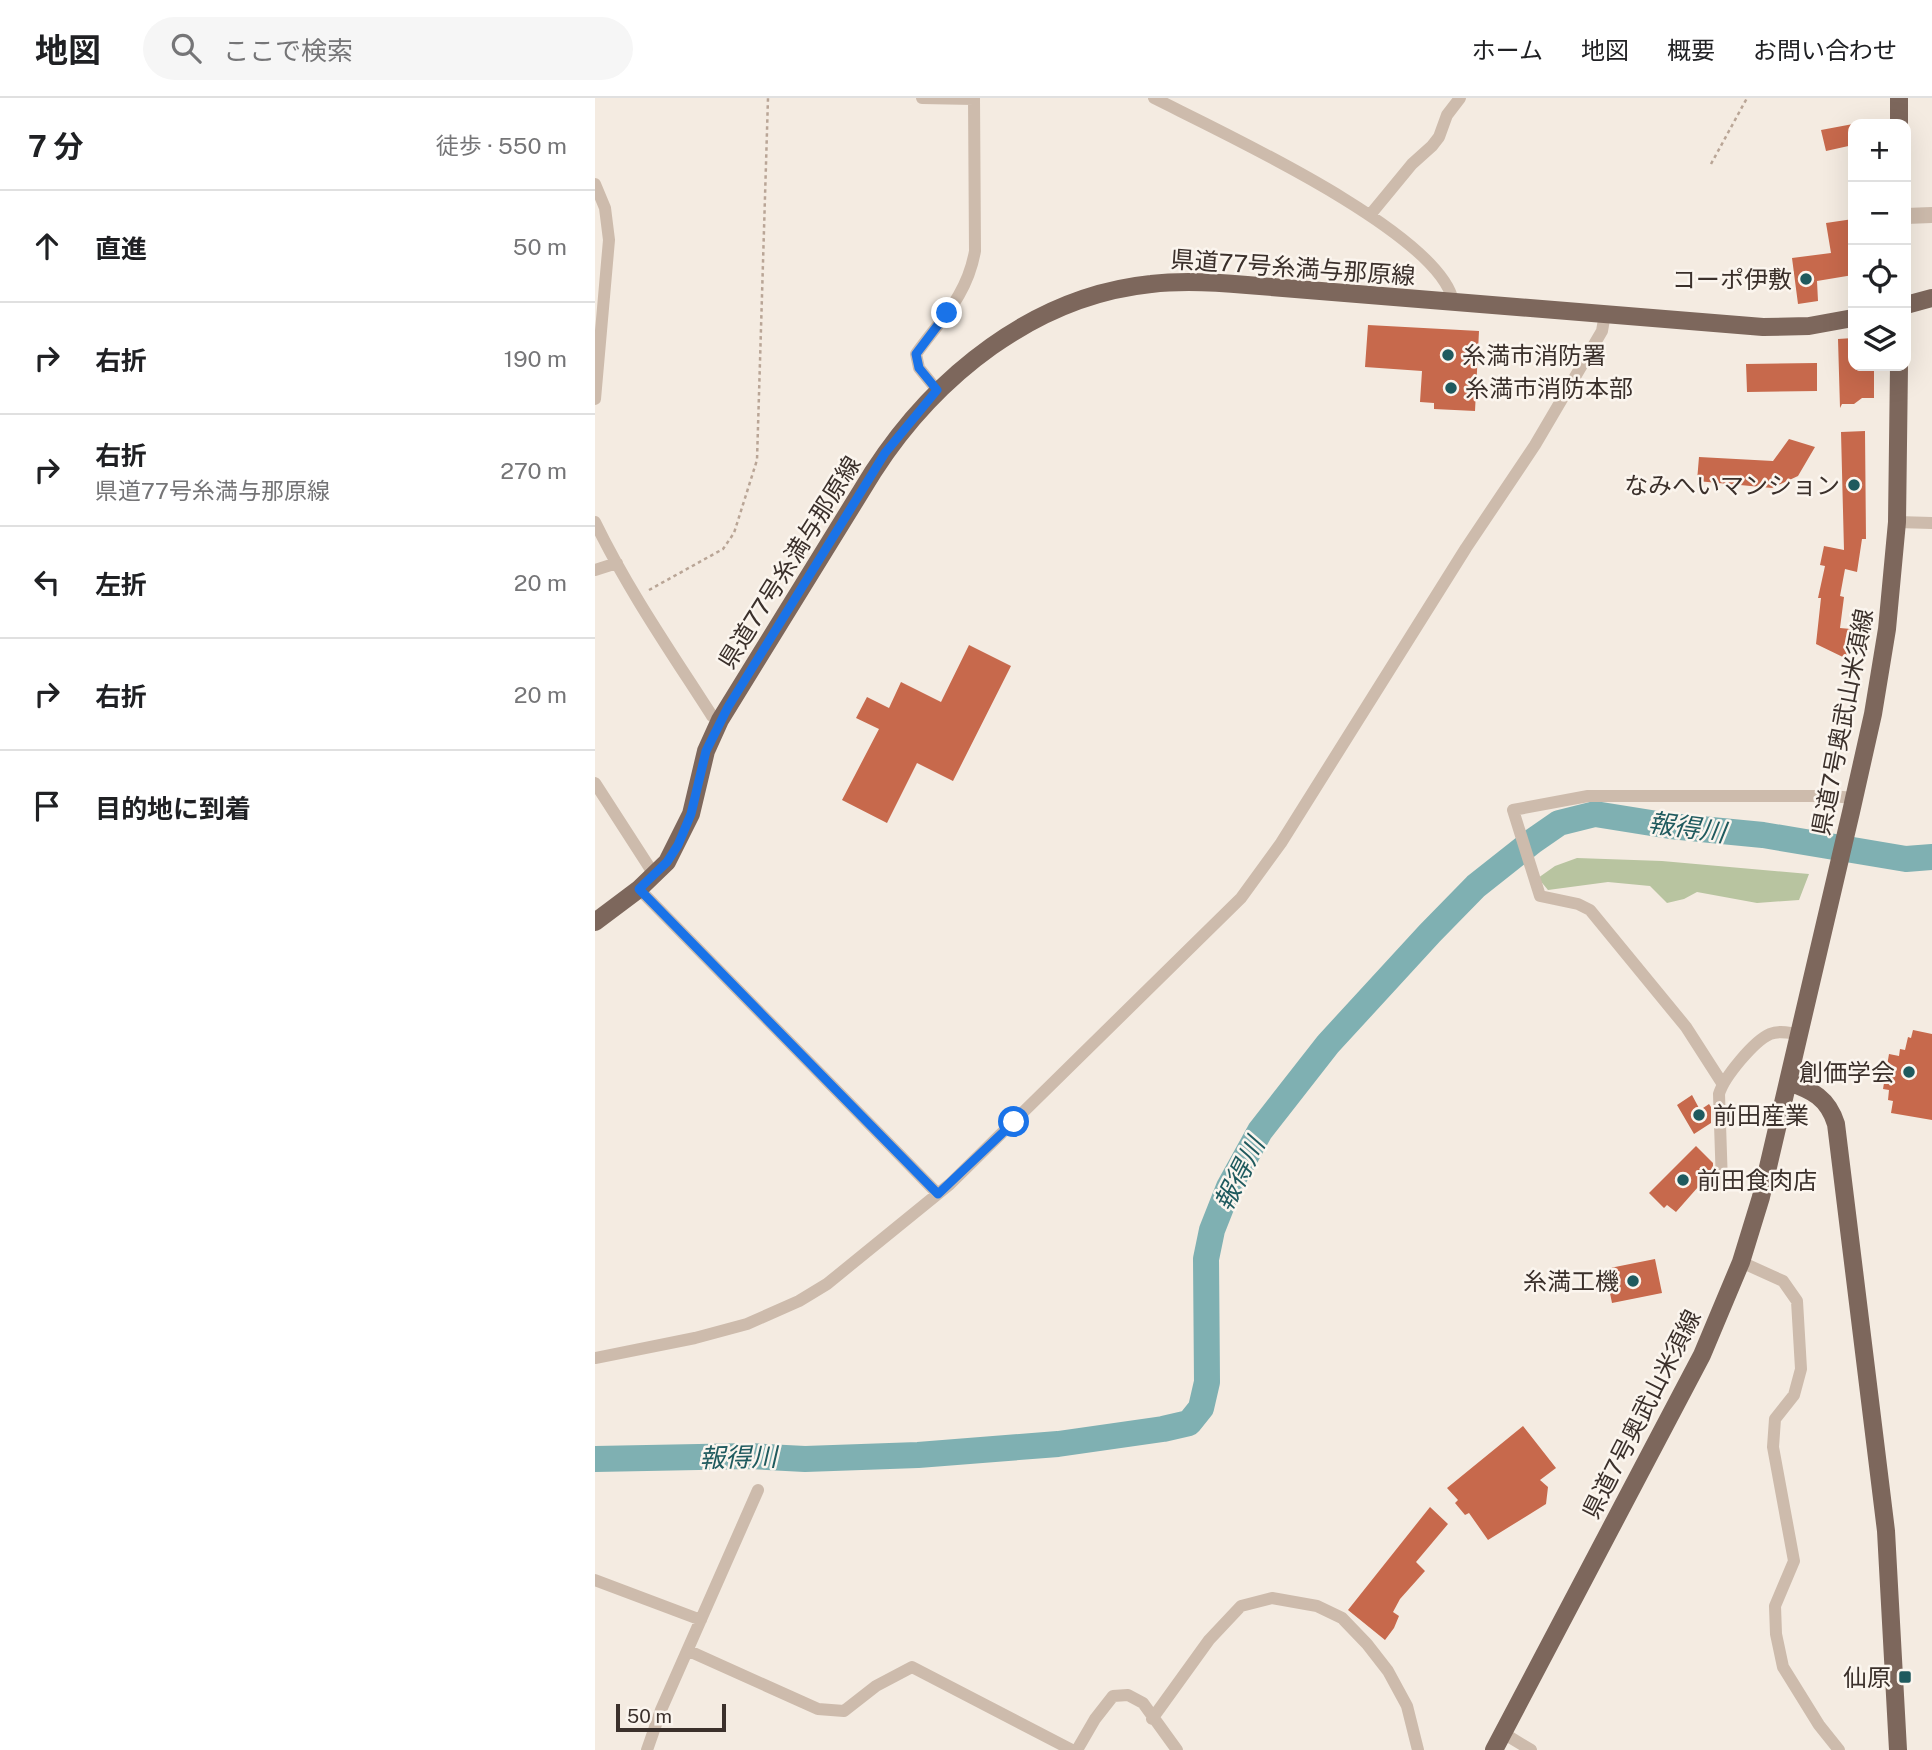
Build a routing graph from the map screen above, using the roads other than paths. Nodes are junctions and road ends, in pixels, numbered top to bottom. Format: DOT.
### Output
graph roads {
  1 [pos="922,98"];
  2 [pos="1154,98"];
  3 [pos="1460,98"];
  4 [pos="1899,98"];
  5 [pos="974,99"];
  6 [pos="1899,119"];
  7 [pos="595,184"];
  8 [pos="1370,215"];
  9 [pos="1932,215"];
  10 [pos="1911,216"];
  11 [pos="1932,298"];
  12 [pos="1453,301"];
  13 [pos="1911,304"];
  14 [pos="1605,314"];
  15 [pos="1848,319"];
  16 [pos="597,338"];
  17 [pos="1899,371"];
  18 [pos="937,390"];
  19 [pos="595,400"];
  20 [pos="595,522"];
  21 [pos="1897,522"];
  22 [pos="1932,523"];
  23 [pos="617,563"];
  24 [pos="595,570"];
  25 [pos="720,720"];
  26 [pos="595,783"];
  27 [pos="1852,805"];
  28 [pos="655,876"];
  29 [pos="639,889"];
  30 [pos="595,922"];
  31 [pos="1799,1034"];
  32 [pos="1787,1082"];
  33 [pos="1722,1083"];
  34 [pos="1721,1184"];
  35 [pos="938,1194"];
  36 [pos="1741,1262"];
  37 [pos="595,1358"];
  38 [pos="758,1490"];
  39 [pos="595,1580"];
  40 [pos="701,1620"];
  41 [pos="689,1651"];
  42 [pos="1153,1719"];
  43 [pos="1503,1733"];
  44 [pos="647,1750"];
  45 [pos="1075,1750"];
  46 [pos="1177,1750"];
  47 [pos="1418,1750"];
  48 [pos="1494,1750"];
  49 [pos="1531,1750"];
  50 [pos="1839,1750"];
  51 [pos="1898,1750"];
  1 -- 5 [label="street"];
  2 -- 8 [label="street"];
  3 -- 8 [label="street"];
  4 -- 6 [label="main road"];
  5 -- 18 [label="street"];
  7 -- 16 [label="street"];
  8 -- 12 [label="street"];
  9 -- 10 [label="street"];
  11 -- 13 [label="main road"];
  12 -- 14 [label="main road, 県道77号糸満与那原線"];
  12 -- 18 [label="main road, 県道77号糸満与那原線"];
  14 -- 15 [label="main road, 県道77号糸満与那原線"];
  14 -- 35 [label="street"];
  16 -- 19 [label="street"];
  17 -- 21 [label="main road, 県道7号奥武山米須線"];
  18 -- 25 [label="main road, 県道77号糸満与那原線"];
  20 -- 23 [label="street"];
  21 -- 22 [label="street"];
  21 -- 27 [label="main road, 県道7号奥武山米須線"];
  23 -- 24 [label="street"];
  23 -- 25 [label="street"];
  25 -- 28 [label="main road, 県道77号糸満与那原線"];
  26 -- 28 [label="street"];
  27 -- 31 [label="main road, 県道7号奥武山米須線"];
  27 -- 33 [label="street"];
  28 -- 29 [label="main road, 県道77号糸満与那原線"];
  29 -- 30 [label="main road, 県道77号糸満与那原線"];
  29 -- 35 [label="street"];
  31 -- 32 [label="main road, 県道7号奥武山米須線"];
  31 -- 33 [label="street"];
  32 -- 36 [label="main road, 県道7号奥武山米須線"];
  32 -- 51 [label="main road"];
  33 -- 34 [label="street"];
  35 -- 37 [label="street"];
  36 -- 43 [label="main road, 県道7号奥武山米須線"];
  36 -- 50 [label="street"];
  38 -- 40 [label="street"];
  39 -- 40 [label="street"];
  40 -- 41 [label="street"];
  41 -- 44 [label="street"];
  41 -- 45 [label="street"];
  42 -- 45 [label="street"];
  42 -- 46 [label="street"];
  42 -- 47 [label="street"];
  43 -- 48 [label="main road, 県道7号奥武山米須線"];
  43 -- 49 [label="street"];
}
